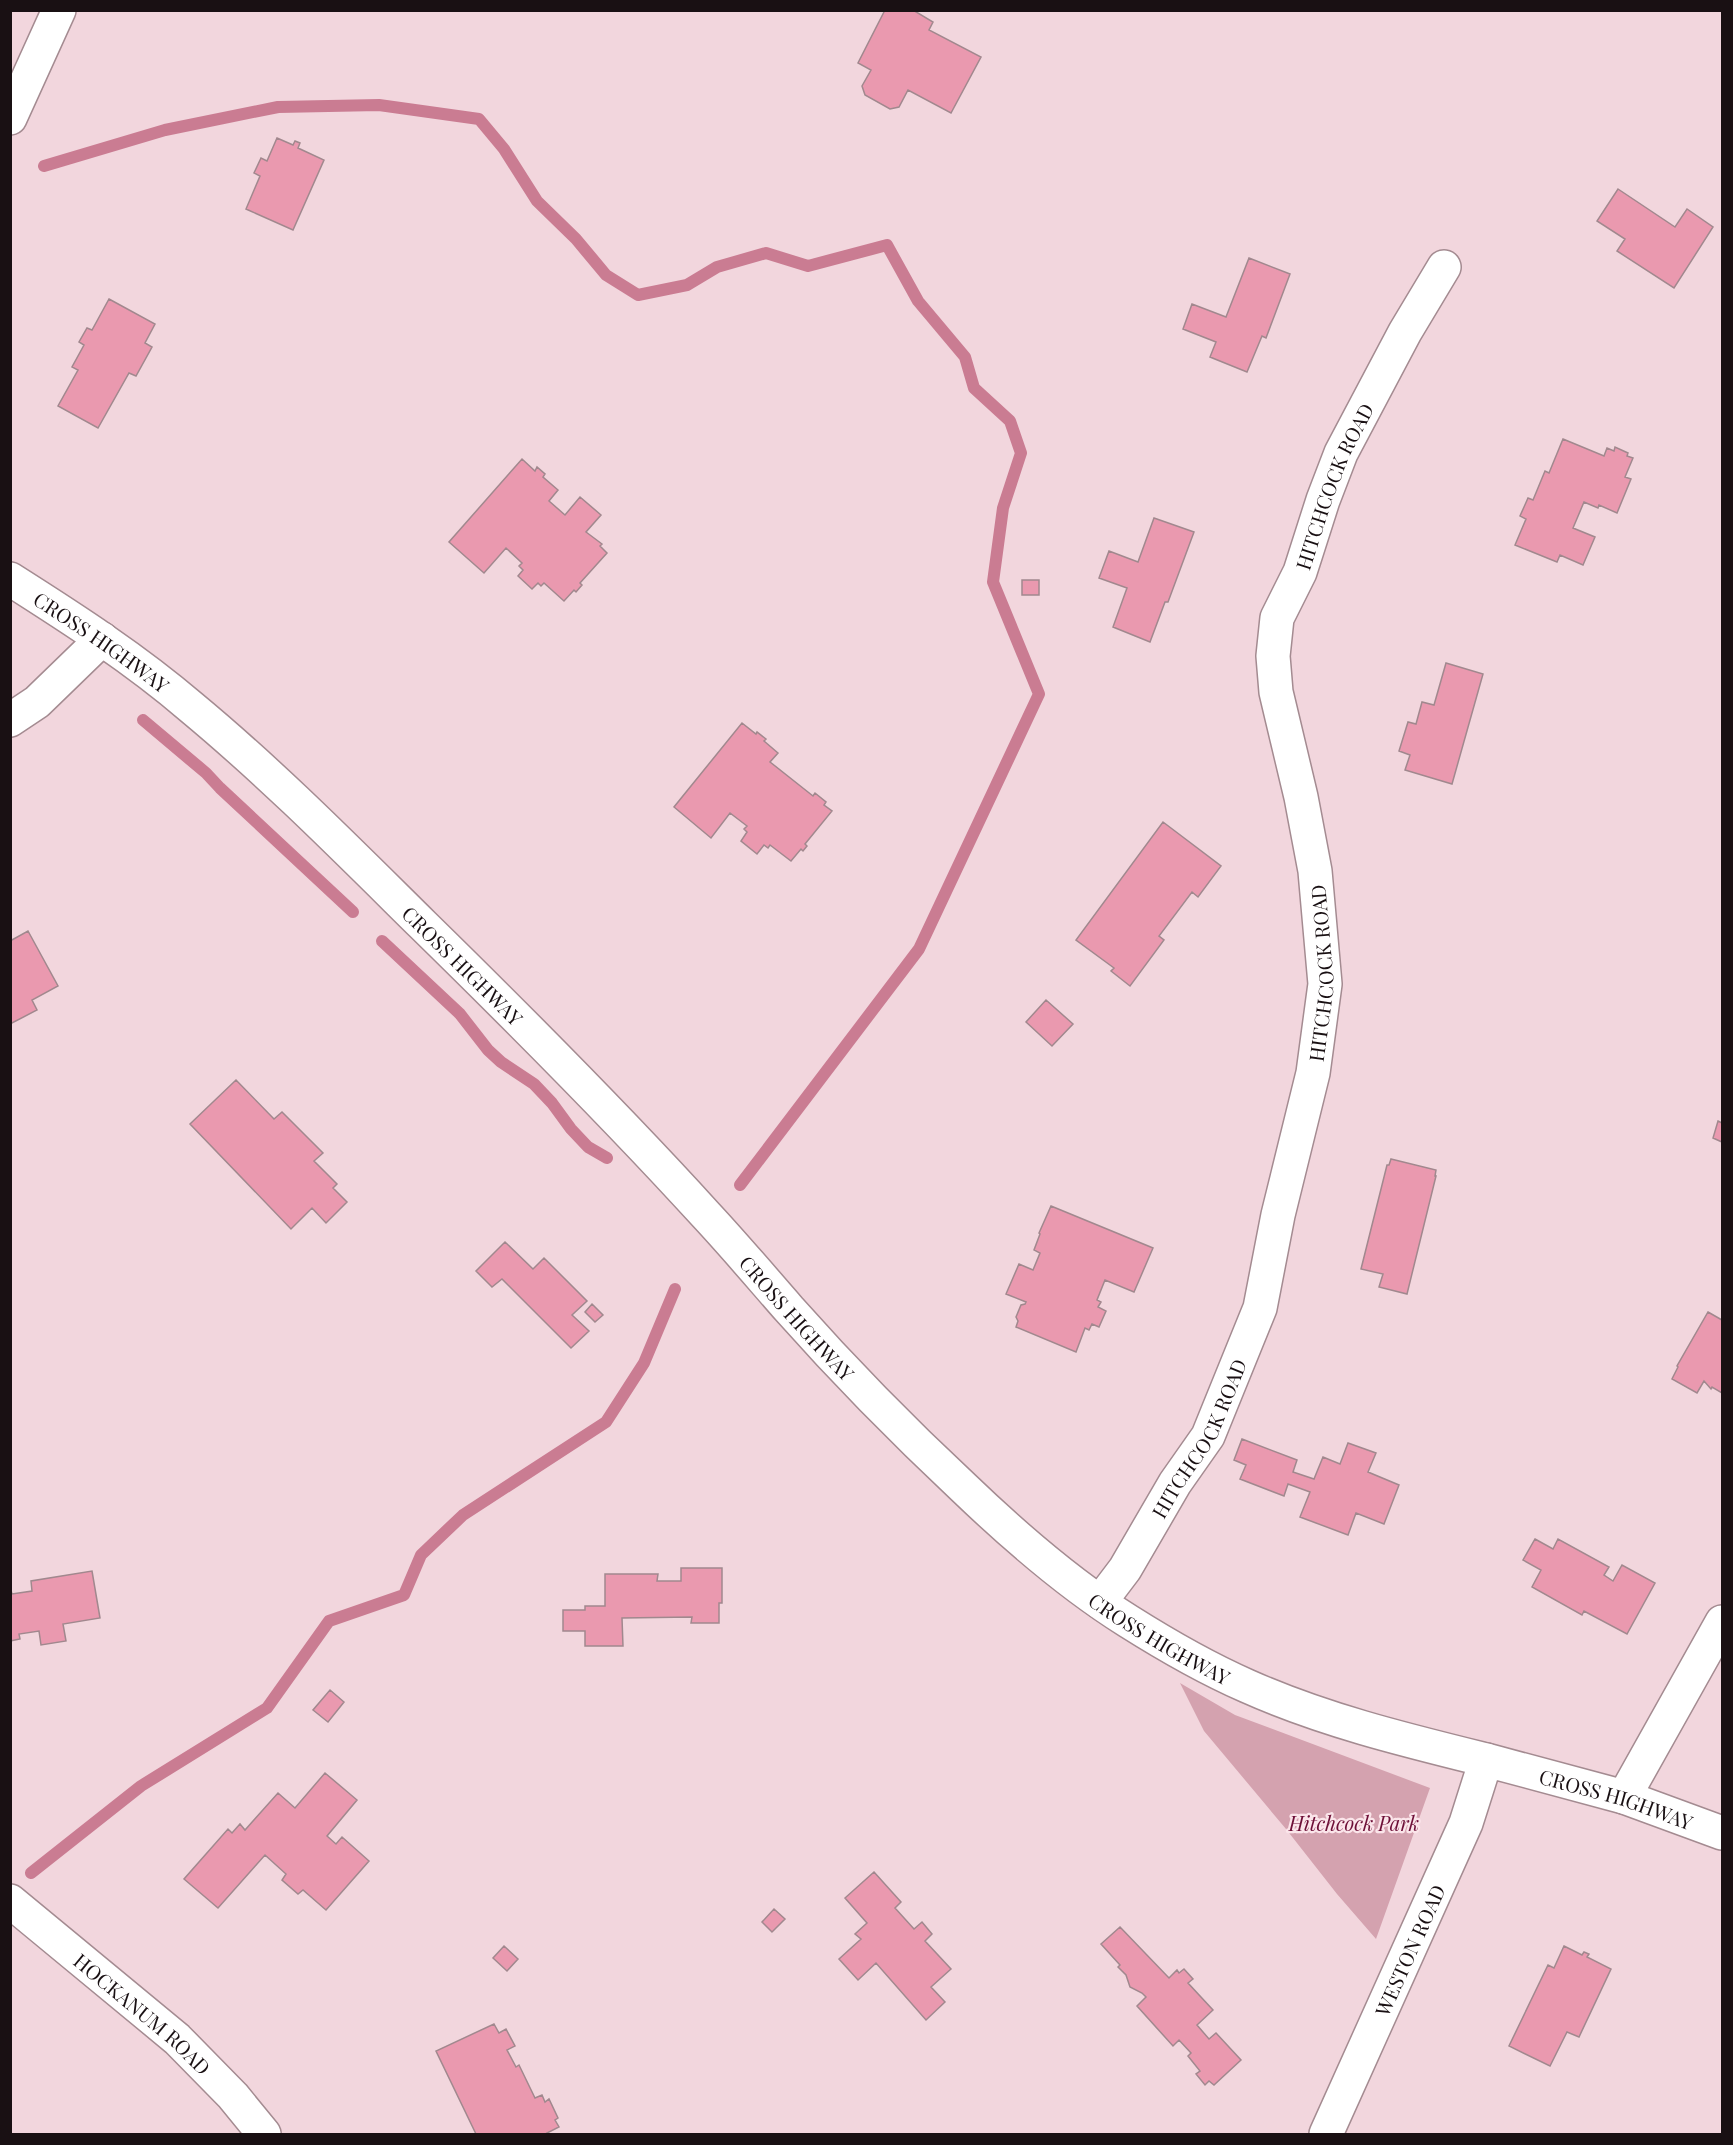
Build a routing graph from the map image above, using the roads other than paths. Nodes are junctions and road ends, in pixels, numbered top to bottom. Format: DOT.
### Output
graph roads {
  1 [pos="58,10"];
  2 [pos="10,118"];
  3 [pos="1444,267"];
  4 [pos="10,579"];
  5 [pos="102,639"];
  6 [pos="10,720"];
  7 [pos="1100,1602"];
  8 [pos="1722,1622"];
  9 [pos="1486,1760"];
  10 [pos="1624,1797"];
  11 [pos="1722,1833"];
  12 [pos="10,1901"];
  13 [pos="264,2134"];
  14 [pos="1326,2134"];
  1 -- 2 [label="street"];
  3 -- 7 [label="street, HITCHCOCK ROAD"];
  4 -- 5 [label="street, CROSS HIGHWAY"];
  5 -- 6 [label="street"];
  5 -- 7 [label="street, CROSS HIGHWAY"];
  7 -- 9 [label="street, CROSS HIGHWAY"];
  8 -- 10 [label="street"];
  9 -- 10 [label="street, CROSS HIGHWAY"];
  9 -- 14 [label="street, WESTON ROAD"];
  10 -- 11 [label="street, CROSS HIGHWAY"];
  12 -- 13 [label="street, HOCKANUM ROAD"];
}
